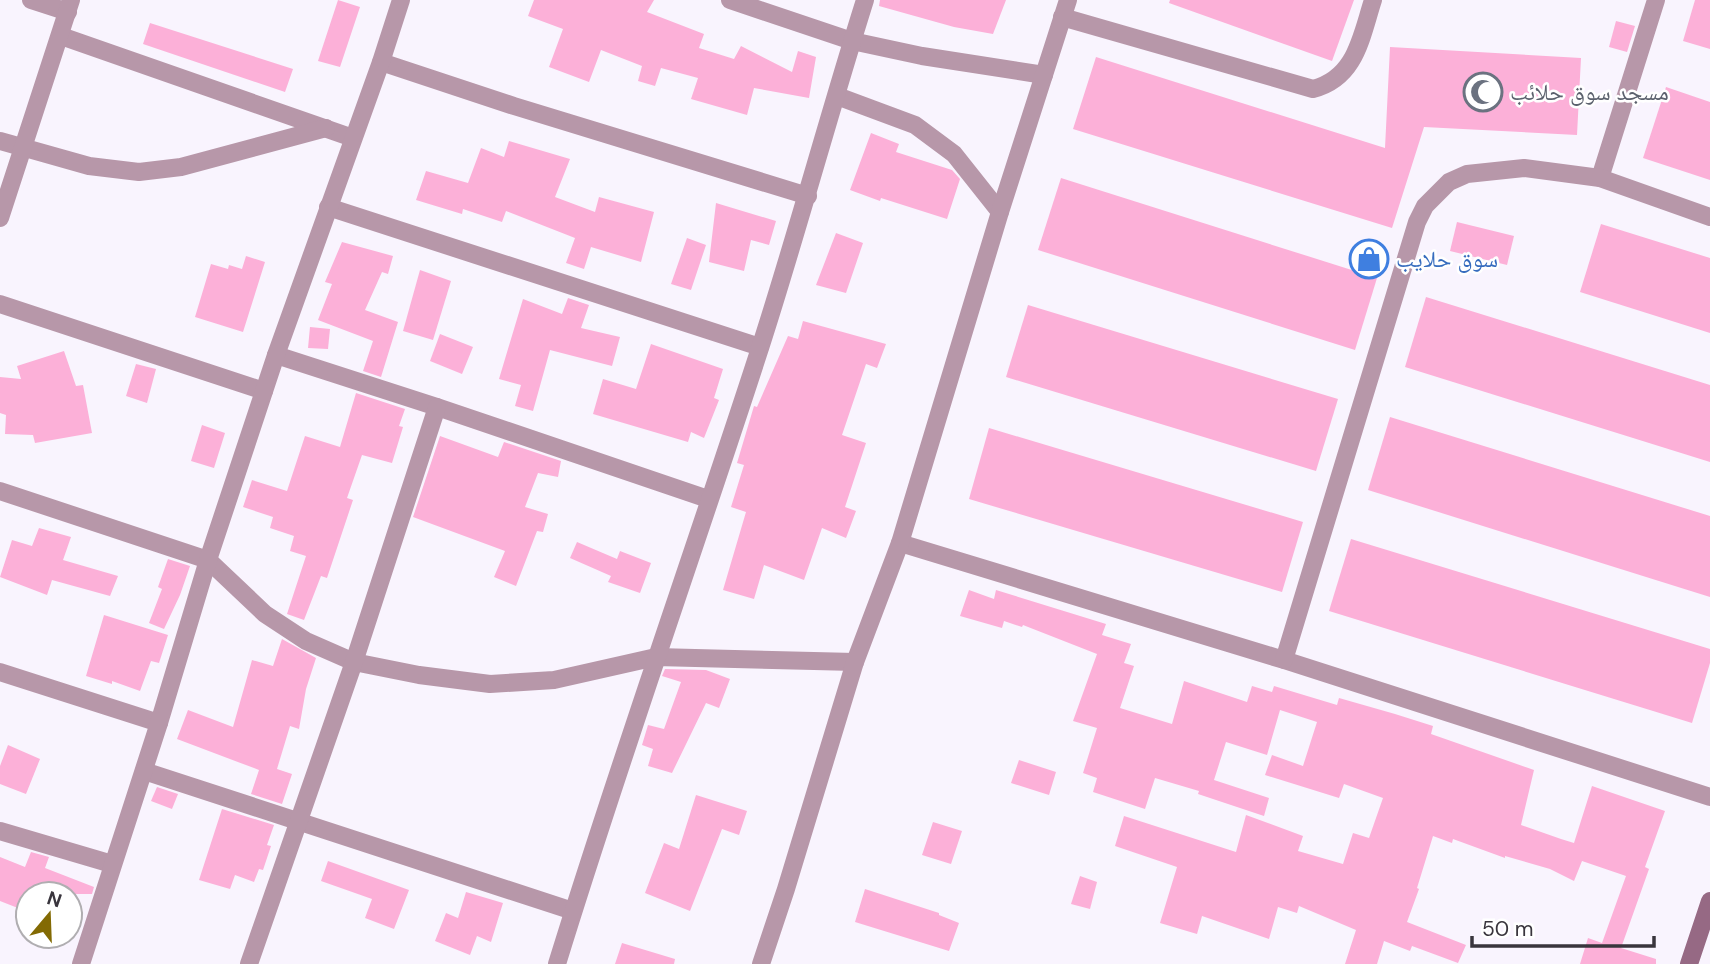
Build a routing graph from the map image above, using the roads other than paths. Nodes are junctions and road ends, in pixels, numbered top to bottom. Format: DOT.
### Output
graph roads {
  1 [pos="31,0"];
  2 [pos="401,0"];
  3 [pos="730,0"];
  4 [pos="865,0"];
  5 [pos="1373,0"];
  6 [pos="1656,0"];
  7 [pos="69,6"];
  8 [pos="1065,9"];
  9 [pos="61,36"];
  10 [pos="852,41"];
  11 [pos="381,62"];
  12 [pos="1044,75"];
  13 [pos="837,96"];
  14 [pos="326,128"];
  15 [pos="353,138"];
  16 [pos="0,141"];
  17 [pos="23,149"];
  18 [pos="1600,178"];
  19 [pos="808,196"];
  20 [pos="328,207"];
  21 [pos="1000,212"];
  22 [pos="1710,217"];
  23 [pos="0,218"];
  24 [pos="0,304"];
  25 [pos="760,347"];
  26 [pos="276,355"];
  27 [pos="264,391"];
  28 [pos="437,407"];
  29 [pos="0,491"];
  30 [pos="708,499"];
  31 [pos="901,543"];
  32 [pos="208,560"];
  33 [pos="656,657"];
  34 [pos="1284,660"];
  35 [pos="354,662"];
  36 [pos="855,663"];
  37 [pos="0,672"];
  38 [pos="159,723"];
  39 [pos="144,771"];
  40 [pos="1710,797"];
  41 [pos="299,822"];
  42 [pos="0,831"];
  43 [pos="112,864"];
  44 [pos="1710,901"];
  45 [pos="573,911"];
  46 [pos="81,964"];
  47 [pos="250,964"];
  48 [pos="557,964"];
  49 [pos="761,964"];
  50 [pos="1689,964"];
  1 -- 7 [label="street"];
  2 -- 11 [label="street"];
  3 -- 10 [label="street"];
  4 -- 10 [label="street"];
  5 -- 8 [label="street"];
  6 -- 18 [label="street"];
  7 -- 9 [label="street"];
  8 -- 12 [label="street"];
  9 -- 14 [label="street"];
  9 -- 17 [label="street"];
  10 -- 12 [label="street"];
  10 -- 13 [label="street"];
  11 -- 15 [label="street"];
  11 -- 19 [label="street"];
  12 -- 21 [label="street"];
  13 -- 19 [label="street"];
  13 -- 21 [label="street"];
  14 -- 15 [label="street"];
  14 -- 17 [label="street"];
  15 -- 20 [label="street"];
  16 -- 17 [label="street"];
  17 -- 23 [label="street"];
  18 -- 22 [label="street"];
  18 -- 34 [label="street"];
  19 -- 25 [label="street"];
  20 -- 25 [label="street"];
  20 -- 26 [label="street"];
  21 -- 31 [label="street"];
  24 -- 27 [label="street"];
  25 -- 30 [label="street"];
  26 -- 27 [label="street"];
  26 -- 28 [label="street"];
  27 -- 32 [label="street"];
  28 -- 30 [label="street"];
  28 -- 35 [label="street"];
  29 -- 32 [label="street"];
  30 -- 33 [label="street"];
  31 -- 34 [label="street"];
  31 -- 36 [label="street"];
  32 -- 35 [label="street"];
  32 -- 38 [label="street"];
  33 -- 35 [label="street"];
  33 -- 36 [label="street"];
  33 -- 45 [label="street"];
  34 -- 40 [label="street"];
  35 -- 41 [label="street"];
  36 -- 49 [label="street"];
  37 -- 38 [label="street"];
  38 -- 39 [label="street"];
  39 -- 41 [label="street"];
  39 -- 43 [label="street"];
  41 -- 45 [label="street"];
  41 -- 47 [label="street"];
  42 -- 43 [label="street"];
  43 -- 46 [label="street"];
  44 -- 50 [label="street"];
  45 -- 48 [label="street"];
}
